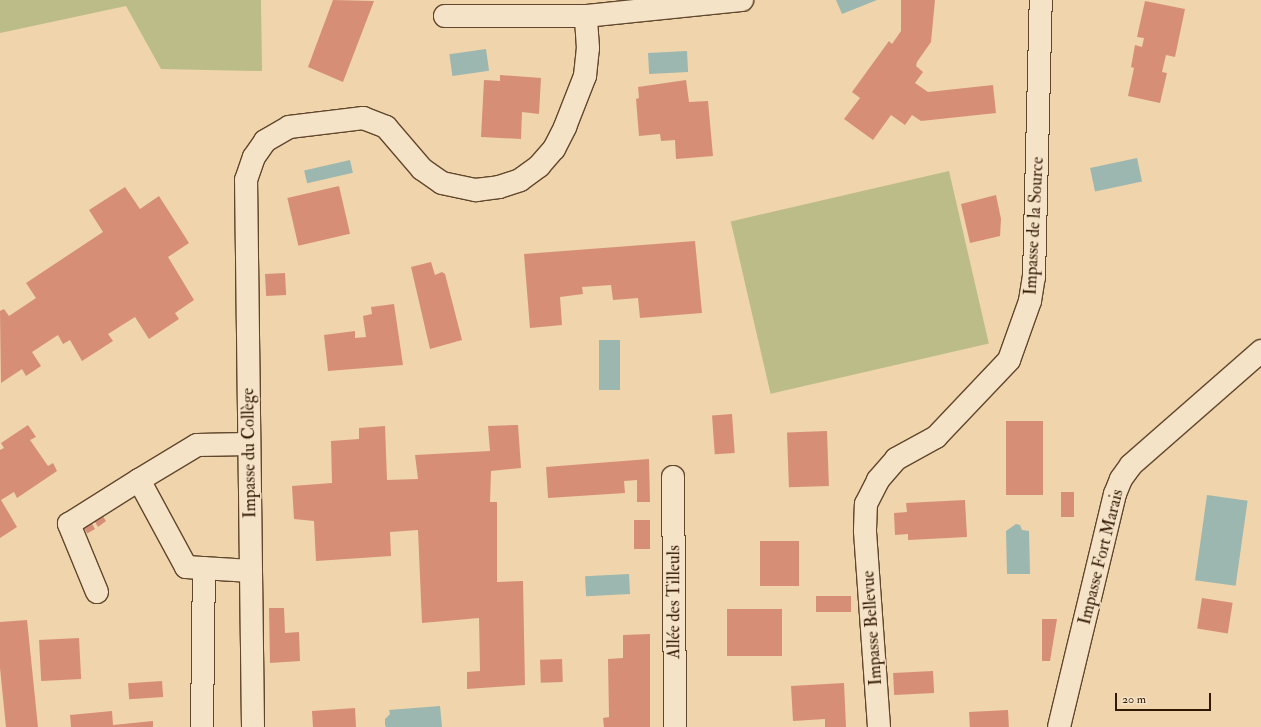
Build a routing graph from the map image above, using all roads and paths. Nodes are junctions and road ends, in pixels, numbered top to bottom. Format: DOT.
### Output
graph roads {
  1 [pos="742,0"];
  2 [pos="1041,0"];
  3 [pos="445,16"];
  4 [pos="586,16"];
  5 [pos="1261,352"];
  6 [pos="249,444"];
  7 [pos="673,477"];
  8 [pos="139,480"];
  9 [pos="865,530"];
  10 [pos="204,568"];
  11 [pos="251,571"];
  12 [pos="98,592"];
  13 [pos="202,727"];
  14 [pos="253,727"];
  15 [pos="675,727"];
  16 [pos="879,727"];
  17 [pos="1059,727"];
  1 -- 4 [label="street"];
  2 -- 9 [label="street, Impasse de la Source"];
  3 -- 4 [label="street"];
  4 -- 6 [label="street, Impasse du Collège"];
  5 -- 17 [label="street, Impasse Fort Marais"];
  6 -- 8 [label="street"];
  6 -- 11 [label="street, Impasse du Collège"];
  7 -- 15 [label="street, Allée des Tilleuls"];
  8 -- 10 [label="street"];
  8 -- 12 [label="street"];
  9 -- 16 [label="street, Impasse Bellevue"];
  10 -- 11 [label="street"];
  10 -- 13 [label="street"];
  11 -- 14 [label="street, Impasse du Collège"];
}
